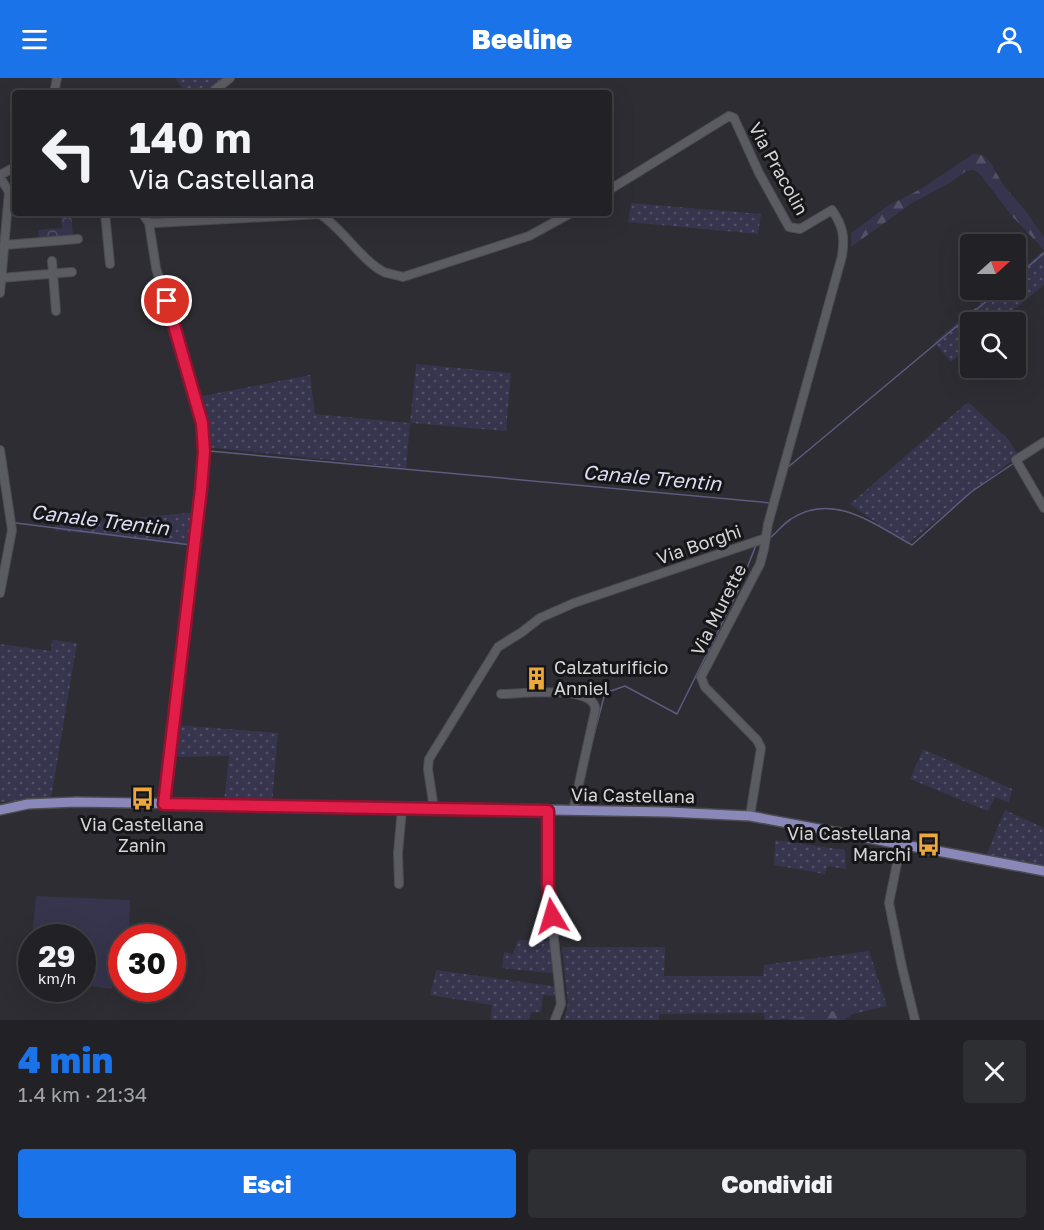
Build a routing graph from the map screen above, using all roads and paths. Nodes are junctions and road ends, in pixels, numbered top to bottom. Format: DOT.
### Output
graph roads {
  1 [pos="230,78"];
  2 [pos="215,90"];
  3 [pos="0,176"];
  4 [pos="11,186"];
  5 [pos="612,188"];
  6 [pos="9,198"];
  7 [pos="0,203"];
  8 [pos="832,210"];
  9 [pos="105,216"];
  10 [pos="144,216"];
  11 [pos="282,216"];
  12 [pos="323,216"];
  13 [pos="566,216"];
  14 [pos="149,223"];
  15 [pos="78,239"];
  16 [pos="4,245"];
  17 [pos="52,261"];
  18 [pos="110,264"];
  19 [pos="72,272"];
  20 [pos="53,274"];
  21 [pos="1,278"];
  22 [pos="0,293"];
  23 [pos="56,311"];
  24 [pos="1044,442"];
  25 [pos="0,450"];
  26 [pos="1044,508"];
  27 [pos="766,538"];
  28 [pos="0,593"];
  29 [pos="501,694"];
  30 [pos="164,804"];
  31 [pos="402,809"];
  32 [pos="434,809"];
  33 [pos="0,810"];
  34 [pos="548,811"];
  35 [pos="573,811"];
  36 [pos="750,816"];
  37 [pos="901,843"];
  38 [pos="1044,871"];
  39 [pos="399,884"];
  40 [pos="555,1020"];
  41 [pos="915,1020"];
  1 -- 2 [label="street"];
  3 -- 4 [label="street"];
  4 -- 6 [label="street"];
  5 -- 8 [label="street, Via Pracolin"];
  6 -- 7 [label="street"];
  6 -- 16 [label="street"];
  8 -- 27 [label="street, Via Borghi"];
  9 -- 18 [label="street"];
  10 -- 14 [label="street"];
  11 -- 14 [label="street"];
  12 -- 13 [label="street"];
  14 -- 30 [label="street"];
  15 -- 16 [label="street"];
  16 -- 21 [label="street"];
  17 -- 20 [label="street"];
  19 -- 20 [label="street"];
  20 -- 21 [label="street"];
  20 -- 23 [label="street"];
  21 -- 22 [label="street"];
  24 -- 26 [label="street"];
  25 -- 28 [label="street"];
  27 -- 32 [label="street, Via Borghi"];
  27 -- 36 [label="street, Via Murette"];
  29 -- 35 [label="street"];
  30 -- 31 [label="main road, Via Castellana"];
  30 -- 33 [label="main road, Via Castellana"];
  31 -- 32 [label="main road, Via Castellana"];
  31 -- 39 [label="street"];
  32 -- 34 [label="main road, Via Castellana"];
  34 -- 35 [label="main road, Via Castellana"];
  34 -- 40 [label="street"];
  35 -- 36 [label="main road, Via Castellana"];
  36 -- 37 [label="main road, Via Castellana"];
  37 -- 38 [label="main road, Via Castellana"];
  37 -- 41 [label="street"];
}
